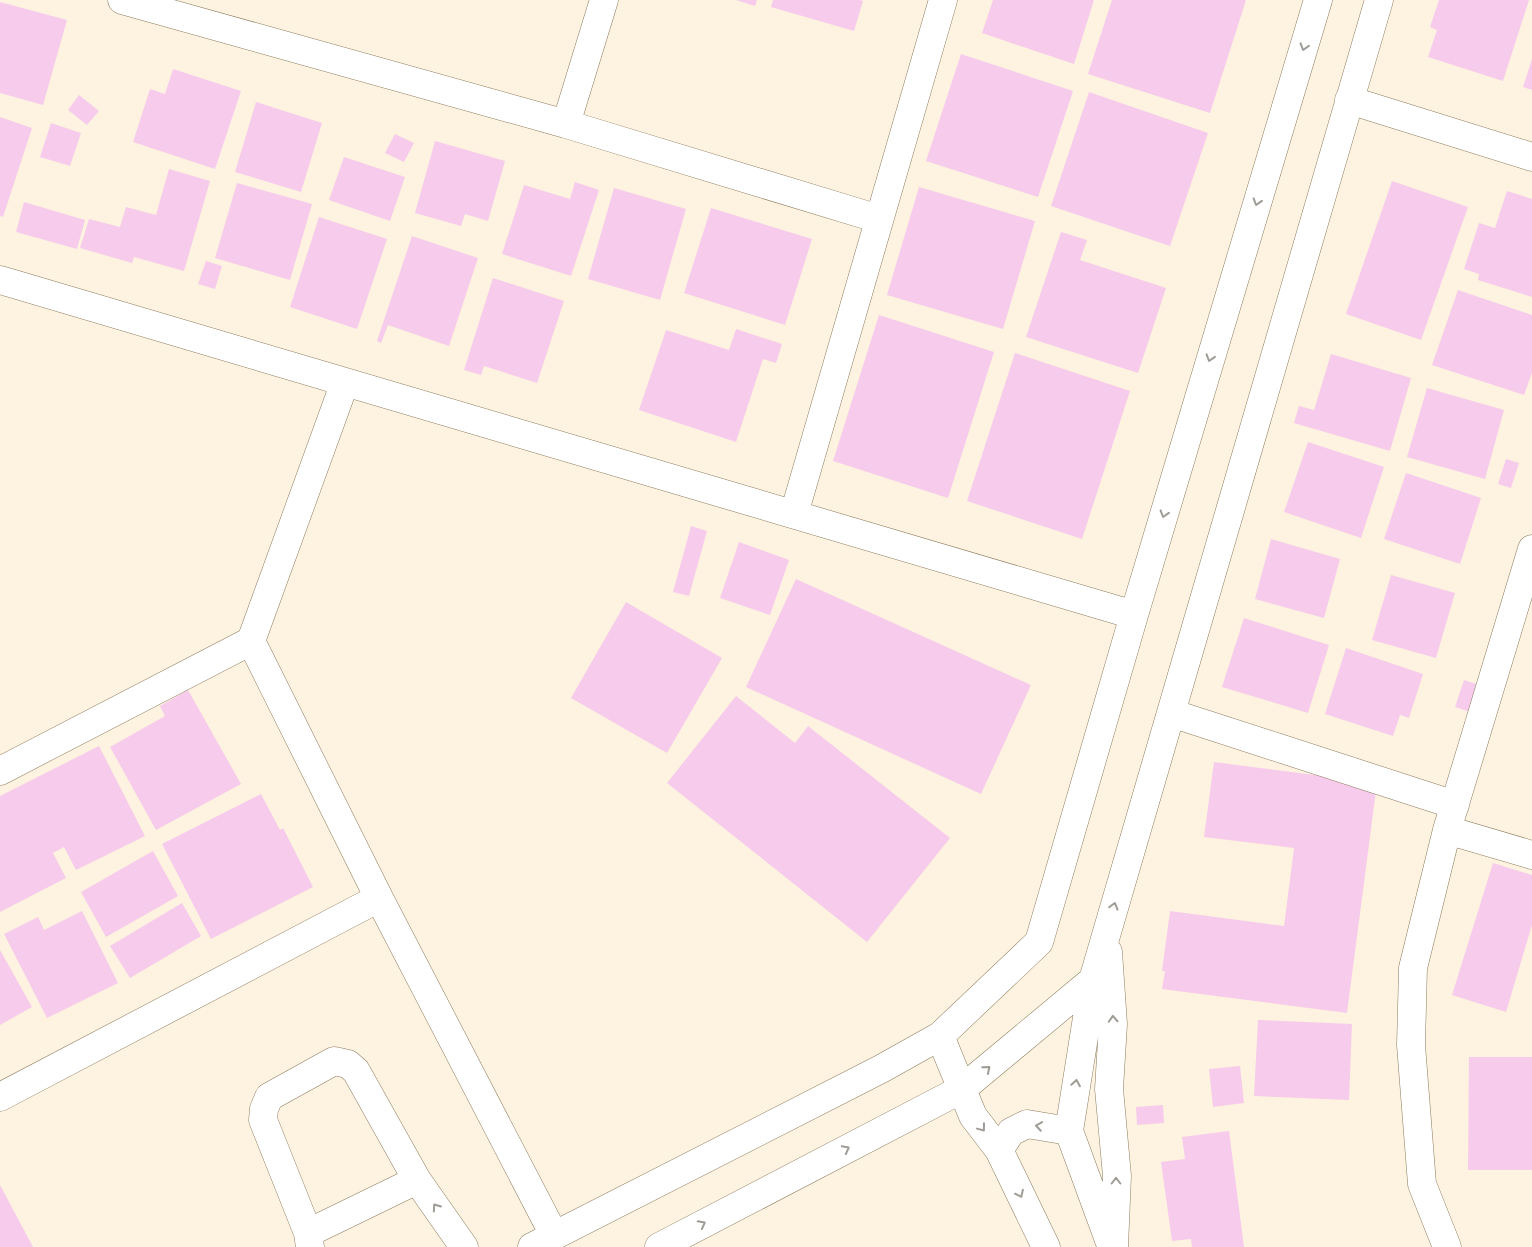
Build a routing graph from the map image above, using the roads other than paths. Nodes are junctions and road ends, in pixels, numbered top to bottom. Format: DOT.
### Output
graph roads {
  1 [pos="122,0"];
  2 [pos="604,0"];
  3 [pos="943,0"];
  4 [pos="1318,0"];
  5 [pos="1379,0"];
  6 [pos="1349,100"];
  7 [pos="566,124"];
  8 [pos="1532,158"];
  9 [pos="879,219"];
  10 [pos="0,280"];
  11 [pos="345,382"];
  12 [pos="794,514"];
  13 [pos="1532,549"];
  14 [pos="1134,615"];
  15 [pos="251,641"];
  16 [pos="1171,713"];
  17 [pos="0,771"];
  18 [pos="1451,818"];
  19 [pos="1532,855"];
  20 [pos="379,898"];
  21 [pos="1106,934"];
  22 [pos="1093,980"];
  23 [pos="940,1036"];
  24 [pos="962,1089"];
  25 [pos="0,1097"];
  26 [pos="1069,1131"];
  27 [pos="999,1150"];
  28 [pos="417,1180"];
  29 [pos="309,1240"];
  30 [pos="543,1241"];
  31 [pos="464,1247"];
  32 [pos="659,1247"];
  33 [pos="1046,1247"];
  34 [pos="1113,1247"];
  35 [pos="1447,1247"];
  1 -- 7 [label="street"];
  2 -- 7 [label="street"];
  3 -- 9 [label="street"];
  4 -- 14 [label="street, one-way"];
  5 -- 6 [label="street"];
  6 -- 8 [label="street"];
  6 -- 16 [label="street"];
  7 -- 9 [label="street"];
  9 -- 12 [label="street"];
  10 -- 11 [label="street"];
  11 -- 12 [label="street"];
  11 -- 15 [label="street"];
  12 -- 14 [label="street"];
  13 -- 18 [label="street"];
  14 -- 23 [label="street"];
  15 -- 17 [label="street"];
  15 -- 20 [label="street"];
  16 -- 18 [label="street"];
  21 -- 16 [label="street, one-way"];
  18 -- 19 [label="street"];
  18 -- 35 [label="street"];
  20 -- 25 [label="street"];
  20 -- 30 [label="street"];
  21 -- 22 [label="street"];
  34 -- 21 [label="street, one-way"];
  24 -- 22 [label="street, one-way"];
  26 -- 22 [label="street, one-way"];
  23 -- 24 [label="street"];
  23 -- 30 [label="street"];
  24 -- 27 [label="street, one-way"];
  32 -- 24 [label="street, one-way"];
  26 -- 27 [label="street, one-way"];
  26 -- 34 [label="street"];
  27 -- 33 [label="street, one-way"];
  28 -- 29 [label="street"];
  28 -- 29 [label="street"];
  31 -- 28 [label="street, one-way"];
}
